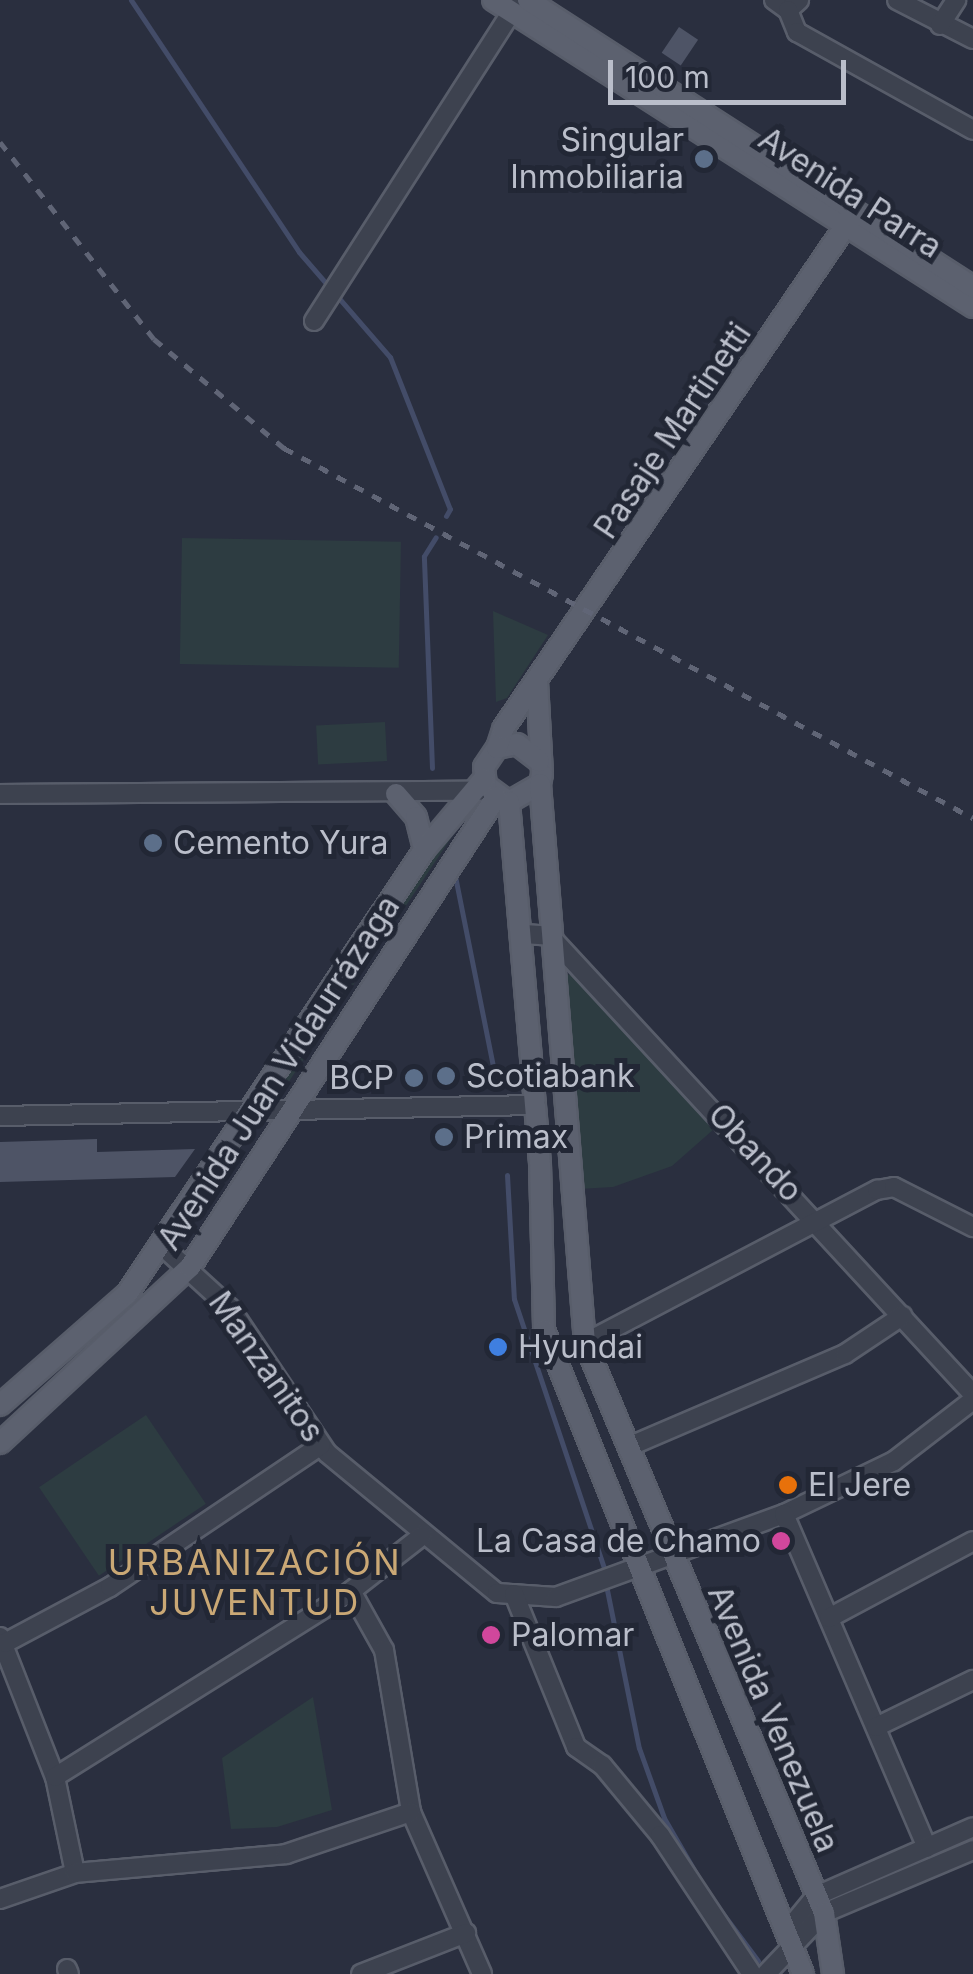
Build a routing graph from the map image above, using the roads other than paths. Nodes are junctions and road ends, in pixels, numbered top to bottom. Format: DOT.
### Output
graph roads {
  1 [pos="493,0"];
  2 [pos="897,0"];
  3 [pos="956,0"];
  4 [pos="787,3"];
  5 [pos="520,4"];
  6 [pos="940,25"];
  7 [pos="973,39"];
  8 [pos="973,130"];
  9 [pos="850,219"];
  10 [pos="973,287"];
  11 [pos="973,307"];
  12 [pos="314,321"];
  13 [pos="537,681"];
  14 [pos="498,748"];
  15 [pos="539,762"];
  16 [pos="540,784"];
  17 [pos="485,787"];
  18 [pos="0,794"];
  19 [pos="396,794"];
  20 [pos="424,850"];
  21 [pos="524,934"];
  22 [pos="550,936"];
  23 [pos="307,1026"];
  24 [pos="334,1044"];
  25 [pos="536,1105"];
  26 [pos="251,1110"];
  27 [pos="292,1110"];
  28 [pos="0,1116"];
  29 [pos="821,1225"];
  30 [pos="973,1227"];
  31 [pos="161,1245"];
  32 [pos="190,1267"];
  33 [pos="902,1316"];
  34 [pos="585,1343"];
  35 [pos="973,1397"];
  36 [pos="0,1405"];
  37 [pos="0,1443"];
  38 [pos="321,1445"];
  39 [pos="628,1447"];
  40 [pos="784,1514"];
  41 [pos="423,1534"];
  42 [pos="973,1541"];
  43 [pos="672,1558"];
  44 [pos="630,1565"];
  45 [pos="350,1591"];
  46 [pos="514,1594"];
  47 [pos="829,1618"];
  48 [pos="2,1640"];
  49 [pos="973,1680"];
  50 [pos="876,1727"];
  51 [pos="55,1778"];
  52 [pos="411,1812"];
  53 [pos="973,1827"];
  54 [pos="927,1848"];
  55 [pos="973,1850"];
  56 [pos="75,1874"];
  57 [pos="0,1899"];
  58 [pos="820,1904"];
  59 [pos="466,1934"];
  60 [pos="788,1946"];
  61 [pos="361,1974"];
  62 [pos="482,1974"];
  63 [pos="752,1974"];
  64 [pos="766,1974"];
  65 [pos="803,1974"];
  66 [pos="833,1974"];
  1 -- 5 [label="main road, Avenida Parra"];
  2 -- 6 [label="street"];
  3 -- 6 [label="street"];
  4 -- 8 [label="street"];
  5 -- 9 [label="main road, Avenida Parra"];
  5 -- 12 [label="street"];
  6 -- 7 [label="street"];
  9 -- 10 [label="main road, Avenida Parra"];
  9 -- 11 [label="main road, Avenida Parra"];
  9 -- 13 [label="main road, Pasaje Martinetti"];
  13 -- 14 [label="main road, Pasaje Martinetti"];
  13 -- 15 [label="main road"];
  14 -- 15 [label="main road"];
  14 -- 17 [label="main road, Pasaje Martinetti"];
  15 -- 16 [label="main road, Avenida Venezuela"];
  16 -- 17 [label="main road"];
  16 -- 22 [label="main road, Avenida Venezuela"];
  17 -- 19 [label="street"];
  17 -- 20 [label="main road, Avenida Juan Vidaurrázaga"];
  17 -- 21 [label="main road, Avenida Venezuela"];
  17 -- 24 [label="main road, Avenida Juan Vidaurrázaga"];
  18 -- 19 [label="street"];
  19 -- 20 [label="main road"];
  20 -- 23 [label="main road, Avenida Juan Vidaurrázaga"];
  21 -- 22 [label="street"];
  21 -- 25 [label="main road, Avenida Venezuela"];
  22 -- 29 [label="street, Obando"];
  22 -- 34 [label="main road, Avenida Venezuela"];
  23 -- 24 [label="main road"];
  23 -- 26 [label="main road, Avenida Juan Vidaurrázaga"];
  24 -- 27 [label="main road, Avenida Juan Vidaurrázaga"];
  25 -- 27 [label="street"];
  25 -- 44 [label="main road, Avenida Venezuela"];
  26 -- 27 [label="street"];
  26 -- 28 [label="street"];
  26 -- 31 [label="main road, Avenida Juan Vidaurrázaga"];
  27 -- 32 [label="main road, Avenida Juan Vidaurrázaga"];
  29 -- 30 [label="street"];
  29 -- 33 [label="street, Obando"];
  29 -- 34 [label="street"];
  31 -- 32 [label="street, Manzanitos"];
  31 -- 36 [label="main road, Avenida Juan Vidaurrázaga"];
  32 -- 37 [label="main road, Avenida Juan Vidaurrázaga"];
  32 -- 38 [label="street, Manzanitos"];
  33 -- 35 [label="street, Obando"];
  33 -- 39 [label="street"];
  34 -- 39 [label="main road, Avenida Venezuela"];
  35 -- 40 [label="street, Manzanitos"];
  38 -- 41 [label="street, Manzanitos"];
  38 -- 48 [label="street"];
  39 -- 43 [label="main road, Avenida Venezuela"];
  40 -- 43 [label="street, Manzanitos"];
  40 -- 47 [label="street"];
  41 -- 45 [label="street"];
  41 -- 46 [label="street, Manzanitos"];
  42 -- 47 [label="street"];
  43 -- 44 [label="street, Manzanitos"];
  43 -- 58 [label="main road, Avenida Venezuela"];
  44 -- 46 [label="street, Manzanitos"];
  44 -- 60 [label="main road, Avenida Venezuela"];
  45 -- 51 [label="street"];
  45 -- 52 [label="street"];
  46 -- 63 [label="street"];
  47 -- 50 [label="street"];
  48 -- 51 [label="street"];
  49 -- 50 [label="street"];
  50 -- 54 [label="street"];
  51 -- 56 [label="street"];
  52 -- 56 [label="street"];
  52 -- 59 [label="street"];
  53 -- 54 [label="street"];
  54 -- 58 [label="street"];
  55 -- 58 [label="street"];
  56 -- 57 [label="street"];
  58 -- 60 [label="street"];
  58 -- 66 [label="main road, Avenida Venezuela"];
  59 -- 61 [label="street"];
  59 -- 62 [label="street"];
  60 -- 64 [label="street"];
  60 -- 65 [label="main road, Avenida Venezuela"];
}
